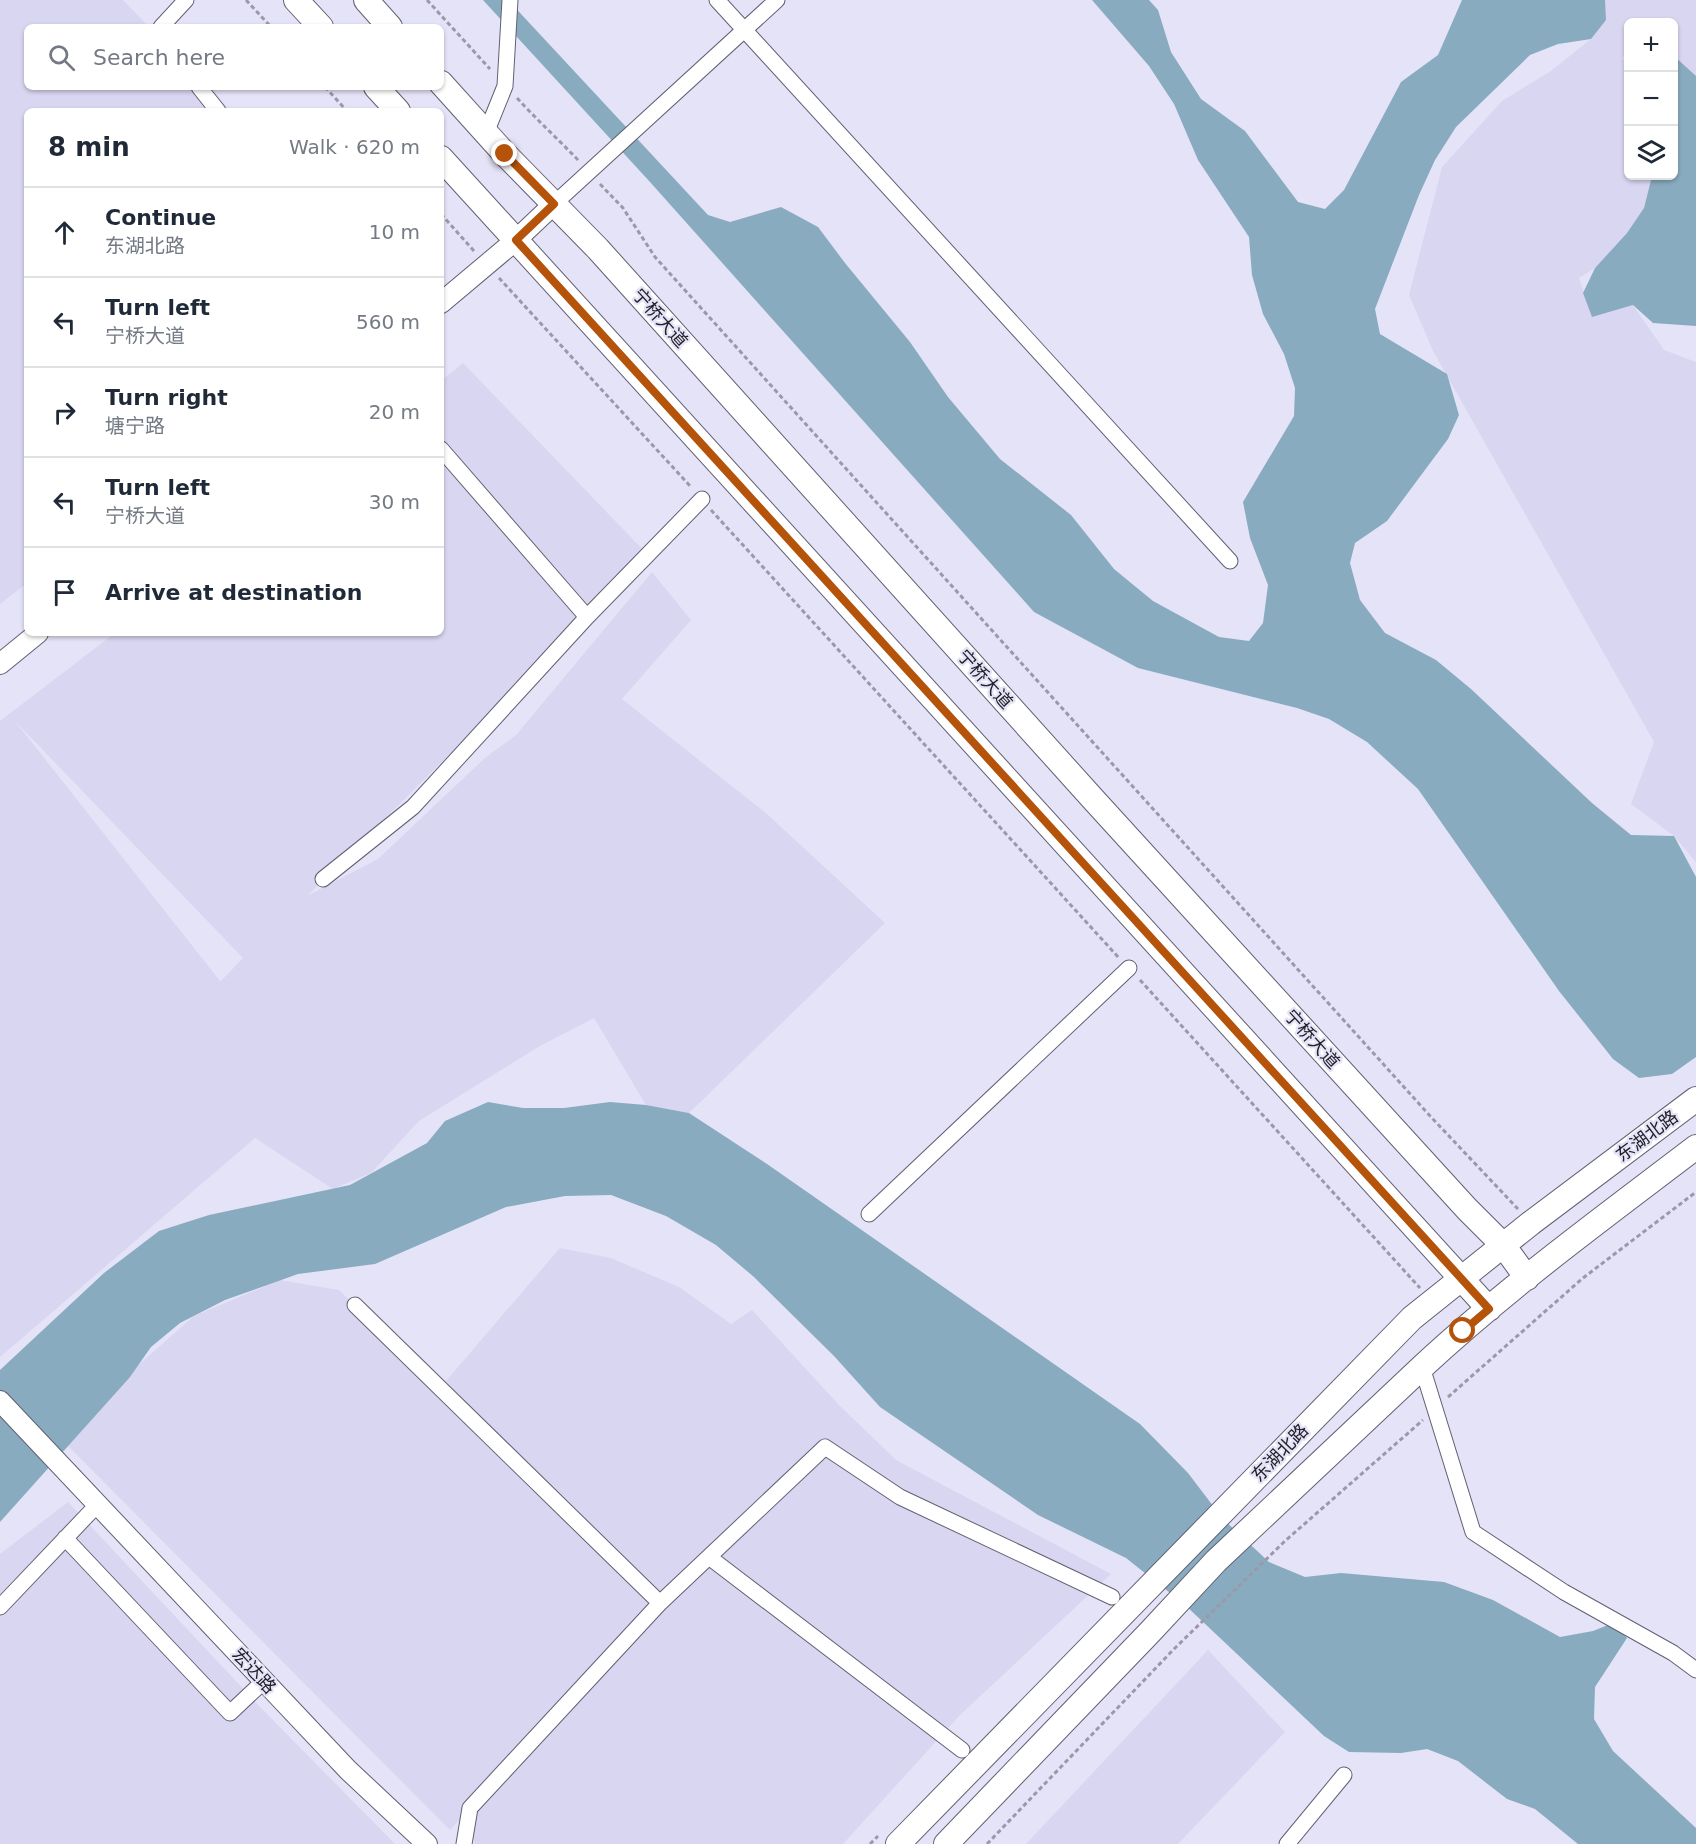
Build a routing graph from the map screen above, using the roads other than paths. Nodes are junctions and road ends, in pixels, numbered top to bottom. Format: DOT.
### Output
graph roads {
  1 [pos="186,0"];
  2 [pos="296,0"];
  3 [pos="366,0"];
  4 [pos="510,0"];
  5 [pos="717,0"];
  6 [pos="777,0"];
  7 [pos="164,24"];
  8 [pos="318,24"];
  9 [pos="387,24"];
  10 [pos="745,30"];
  11 [pos="444,86"];
  12 [pos="201,90"];
  13 [pos="379,90"];
  14 [pos="216,108"];
  15 [pos="395,108"];
  16 [pos="486,133"];
  17 [pos="444,161"];
  18 [pos="554,204"];
  19 [pos="516,240"];
  20 [pos="444,301"];
  21 [pos="444,452"];
  22 [pos="702,500"];
  23 [pos="1230,561"];
  24 [pos="587,617"];
  25 [pos="34,636"];
  26 [pos="0,664"];
  27 [pos="323,879"];
  28 [pos="1129,968"];
  29 [pos="1696,1099"];
  30 [pos="1696,1147"];
  31 [pos="869,1214"];
  32 [pos="1503,1245"];
  33 [pos="1461,1278"];
  34 [pos="1527,1278"];
  35 [pos="355,1305"];
  36 [pos="1489,1309"];
  37 [pos="1422,1367"];
  38 [pos="0,1401"];
  39 [pos="92,1498"];
  40 [pos="65,1538"];
  41 [pos="709,1557"];
  42 [pos="660,1603"];
  43 [pos="1119,1603"];
  44 [pos="0,1607"];
  45 [pos="1696,1670"];
  46 [pos="264,1681"];
  47 [pos="962,1750"];
  48 [pos="1344,1775"];
  49 [pos="427,1844"];
  50 [pos="464,1844"];
  51 [pos="898,1844"];
  52 [pos="946,1844"];
  53 [pos="1287,1844"];
  1 -- 7 [label="street"];
  2 -- 8 [label="main road"];
  3 -- 9 [label="main road"];
  4 -- 16 [label="street"];
  5 -- 10 [label="street"];
  6 -- 10 [label="street"];
  10 -- 18 [label="street"];
  10 -- 23 [label="street"];
  11 -- 16 [label="main road, 宁桥大道"];
  12 -- 14 [label="street"];
  13 -- 15 [label="main road"];
  16 -- 18 [label="main road, 宁桥大道"];
  17 -- 19 [label="main road"];
  18 -- 19 [label="street"];
  18 -- 32 [label="main road, 宁桥大道"];
  19 -- 20 [label="street"];
  19 -- 33 [label="main road"];
  21 -- 24 [label="street"];
  22 -- 24 [label="street"];
  24 -- 27 [label="street"];
  25 -- 26 [label="street"];
  28 -- 31 [label="street"];
  29 -- 32 [label="main road, 东湖北路"];
  30 -- 34 [label="main road, 东湖北路"];
  32 -- 33 [label="main road, 东湖北路"];
  32 -- 34 [label="main road, 宁桥大道"];
  33 -- 36 [label="main road"];
  33 -- 43 [label="main road, 东湖北路"];
  34 -- 36 [label="main road, 东湖北路"];
  35 -- 42 [label="street"];
  36 -- 37 [label="main road, 东湖北路"];
  37 -- 45 [label="street"];
  37 -- 52 [label="main road, 东湖北路"];
  38 -- 39 [label="street, 宏达路"];
  39 -- 40 [label="street"];
  39 -- 46 [label="street, 宏达路"];
  40 -- 44 [label="street"];
  40 -- 46 [label="street"];
  41 -- 42 [label="street"];
  41 -- 43 [label="street"];
  41 -- 47 [label="street"];
  42 -- 50 [label="street"];
  43 -- 51 [label="main road, 东湖北路"];
  46 -- 49 [label="street, 宏达路"];
  48 -- 53 [label="street"];
}
